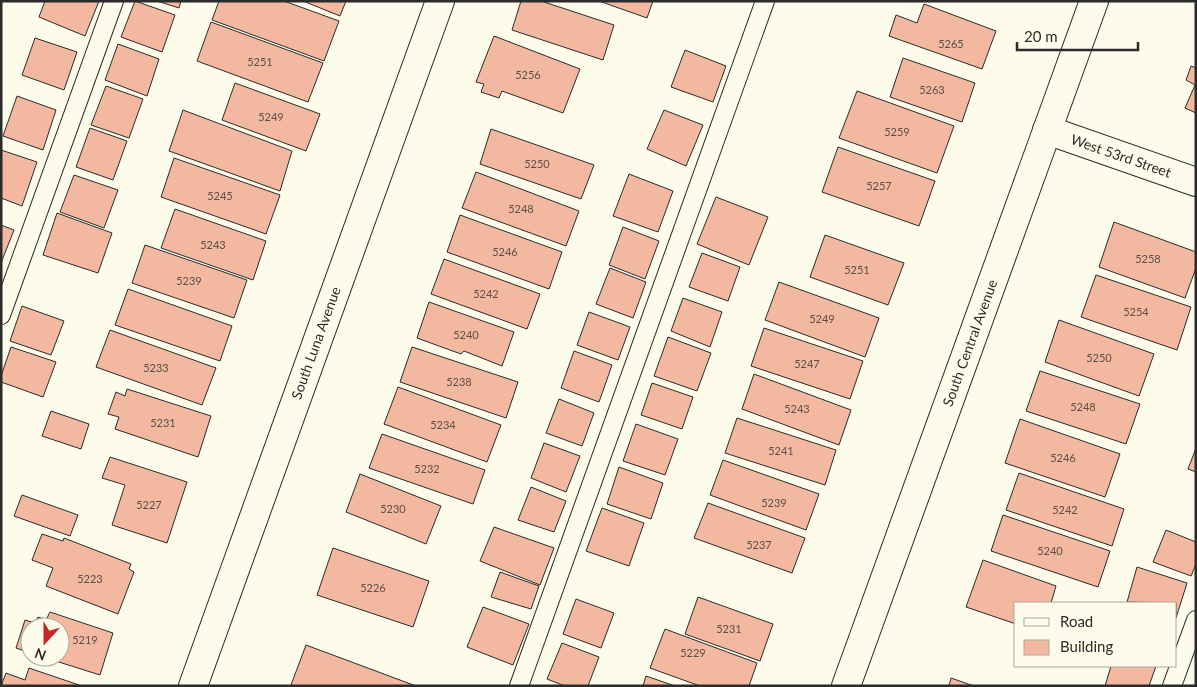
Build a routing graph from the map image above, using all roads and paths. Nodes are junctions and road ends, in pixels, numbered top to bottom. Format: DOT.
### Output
graph roads {
  1 [pos="114,1"];
  2 [pos="440,1"];
  3 [pos="765,1"];
  4 [pos="1094,1"];
  5 [pos="1047,130"];
  6 [pos="1196,182"];
  7 [pos="1,315"];
  8 [pos="1196,620"];
  9 [pos="193,686"];
  10 [pos="519,686"];
  11 [pos="846,686"];
  12 [pos="1172,686"];
  1 -- 7 [label="lane"];
  2 -- 9 [label="street, South Luna Avenue"];
  3 -- 10 [label="lane"];
  4 -- 5 [label="street, South Central Avenue"];
  5 -- 6 [label="street, West 53rd Street"];
  5 -- 11 [label="street, South Central Avenue"];
  8 -- 12 [label="lane"];
}
